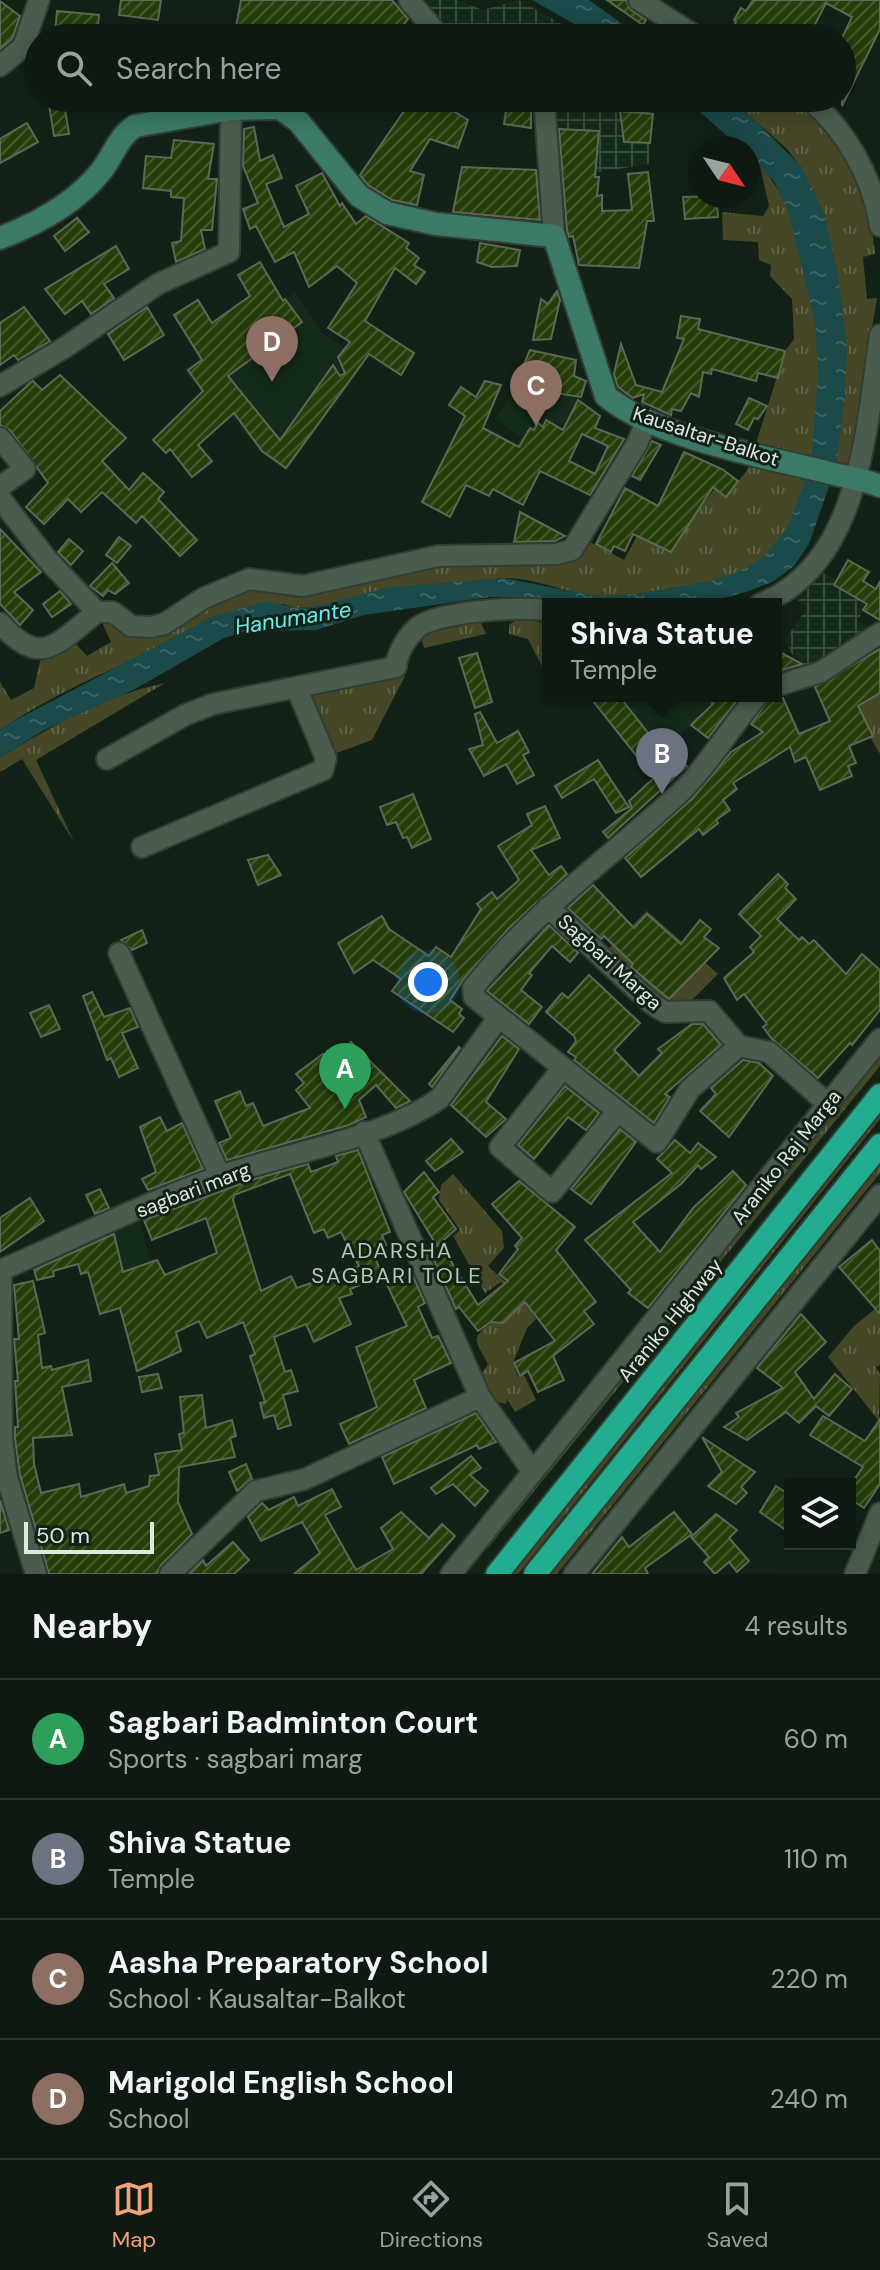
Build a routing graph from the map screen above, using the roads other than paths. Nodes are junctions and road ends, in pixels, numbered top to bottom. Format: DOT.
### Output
graph roads {
  1 [pos="39,0"];
  2 [pos="409,0"];
  3 [pos="639,0"];
  4 [pos="31,24"];
  5 [pos="429,24"];
  6 [pos="677,24"];
  7 [pos="24,44"];
  8 [pos="0,66"];
  9 [pos="214,112"];
  10 [pos="231,112"];
  11 [pos="288,112"];
  12 [pos="545,112"];
  13 [pos="821,112"];
  14 [pos="880,226"];
  15 [pos="554,236"];
  16 [pos="0,238"];
  17 [pos="880,335"];
  18 [pos="877,372"];
  19 [pos="0,386"];
  20 [pos="646,421"];
  21 [pos="0,438"];
  22 [pos="862,481"];
  23 [pos="0,487"];
  24 [pos="0,498"];
  25 [pos="774,598"];
  26 [pos="542,610"];
  27 [pos="97,612"];
  28 [pos="0,623"];
  29 [pos="880,633"];
  30 [pos="782,684"];
  31 [pos="297,689"];
  32 [pos="753,702"];
  33 [pos="107,759"];
  34 [pos="142,847"];
  35 [pos="548,907"];
  36 [pos="119,953"];
  37 [pos="499,1017"];
  38 [pos="880,1039"];
  39 [pos="739,1046"];
  40 [pos="562,1069"];
  41 [pos="880,1095"];
  42 [pos="828,1104"];
  43 [pos="617,1112"];
  44 [pos="364,1132"];
  45 [pos="880,1145"];
  46 [pos="220,1176"];
  47 [pos="880,1195"];
  48 [pos="480,1397"];
  49 [pos="533,1472"];
  50 [pos="878,1525"];
  51 [pos="36,1574"];
  52 [pos="170,1574"];
  53 [pos="451,1574"];
  54 [pos="497,1574"];
  55 [pos="535,1574"];
  56 [pos="574,1574"];
  57 [pos="855,1574"];
  1 -- 4 [label="street"];
  2 -- 5 [label="street"];
  3 -- 6 [label="street"];
  7 -- 8 [label="street"];
  9 -- 16 [label="main road"];
  10 -- 19 [label="street"];
  11 -- 15 [label="main road"];
  12 -- 15 [label="street"];
  13 -- 14 [label="street"];
  15 -- 20 [label="main road, Kausaltar-Balkot"];
  17 -- 18 [label="street"];
  18 -- 22 [label="street"];
  20 -- 22 [label="main road, Kausaltar-Balkot"];
  20 -- 27 [label="street"];
  21 -- 23 [label="street"];
  22 -- 25 [label="street"];
  24 -- 27 [label="street"];
  26 -- 31 [label="street"];
  27 -- 28 [label="street"];
  29 -- 30 [label="street"];
  31 -- 33 [label="street"];
  31 -- 34 [label="street"];
  32 -- 35 [label="street"];
  35 -- 37 [label="street"];
  35 -- 39 [label="street, Sagbari Marga"];
  36 -- 46 [label="street"];
  37 -- 40 [label="street"];
  37 -- 44 [label="street, sagbari marg"];
  38 -- 42 [label="street, Araniko Raj Marga"];
  39 -- 42 [label="street"];
  39 -- 43 [label="street"];
  40 -- 43 [label="street"];
  40 -- 43 [label="street"];
  41 -- 54 [label="highway, Araniko Highway"];
  42 -- 49 [label="street, Araniko Raj Marga"];
  44 -- 46 [label="street, sagbari marg"];
  44 -- 48 [label="street"];
  45 -- 55 [label="highway"];
  46 -- 51 [label="street, sagbari marg"];
  47 -- 56 [label="street"];
  48 -- 49 [label="street"];
  48 -- 52 [label="street"];
  49 -- 53 [label="street, Araniko Raj Marga"];
  50 -- 57 [label="street"];
}
